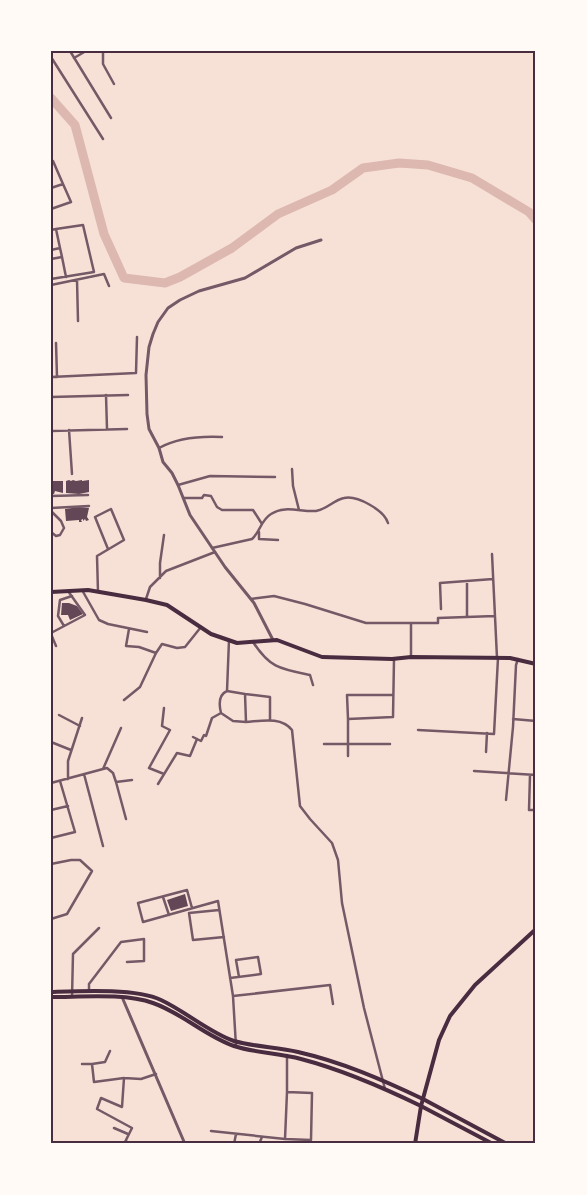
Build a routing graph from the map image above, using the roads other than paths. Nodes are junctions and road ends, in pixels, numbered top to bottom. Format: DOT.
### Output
graph roads {
  1 [pos="70,51"];
  2 [pos="86,51"];
  3 [pos="103,51"];
  4 [pos="51,57"];
  5 [pos="74,58"];
  6 [pos="114,84"];
  7 [pos="111,118"];
  8 [pos="103,139"];
  9 [pos="51,162"];
  10 [pos="64,184"];
  11 [pos="51,188"];
  12 [pos="51,209"];
  13 [pos="56,229"];
  14 [pos="51,230"];
  15 [pos="321,240"];
  16 [pos="60,248"];
  17 [pos="51,250"];
  18 [pos="62,257"];
  19 [pos="51,259"];
  20 [pos="66,277"];
  21 [pos="51,279"];
  22 [pos="77,280"];
  23 [pos="51,285"];
  24 [pos="109,286"];
  25 [pos="78,321"];
  26 [pos="137,337"];
  27 [pos="56,343"];
  28 [pos="51,377"];
  29 [pos="58,377"];
  30 [pos="128,395"];
  31 [pos="106,396"];
  32 [pos="51,397"];
  33 [pos="107,429"];
  34 [pos="127,429"];
  35 [pos="69,430"];
  36 [pos="51,431"];
  37 [pos="222,437"];
  38 [pos="159,448"];
  39 [pos="292,469"];
  40 [pos="72,474"];
  41 [pos="275,477"];
  42 [pos="178,485"];
  43 [pos="88,495"];
  44 [pos="51,496"];
  45 [pos="184,498"];
  46 [pos="89,506"];
  47 [pos="51,509"];
  48 [pos="299,510"];
  49 [pos="388,523"];
  50 [pos="262,524"];
  51 [pos="259,531"];
  52 [pos="51,532"];
  53 [pos="55,535"];
  54 [pos="164,535"];
  55 [pos="51,538"];
  56 [pos="278,540"];
  57 [pos="108,549"];
  58 [pos="214,550"];
  59 [pos="492,554"];
  60 [pos="160,578"];
  61 [pos="493,579"];
  62 [pos="467,581"];
  63 [pos="82,590"];
  64 [pos="68,591"];
  65 [pos="51,592"];
  66 [pos="98,592"];
  67 [pos="72,596"];
  68 [pos="251,599"];
  69 [pos="146,600"];
  70 [pos="441,609"];
  71 [pos="495,616"];
  72 [pos="467,617"];
  73 [pos="410,623"];
  74 [pos="64,626"];
  75 [pos="201,627"];
  76 [pos="129,629"];
  77 [pos="147,632"];
  78 [pos="51,634"];
  79 [pos="229,640"];
  80 [pos="273,640"];
  81 [pos="253,642"];
  82 [pos="56,646"];
  83 [pos="156,653"];
  84 [pos="411,657"];
  85 [pos="498,658"];
  86 [pos="394,659"];
  87 [pos="518,659"];
  88 [pos="536,664"];
  89 [pos="313,685"];
  90 [pos="227,691"];
  91 [pos="245,694"];
  92 [pos="393,695"];
  93 [pos="124,700"];
  94 [pos="164,708"];
  95 [pos="221,713"];
  96 [pos="59,716"];
  97 [pos="82,718"];
  98 [pos="348,719"];
  99 [pos="513,719"];
  100 [pos="270,720"];
  101 [pos="536,721"];
  102 [pos="246,722"];
  103 [pos="80,726"];
  104 [pos="121,728"];
  105 [pos="418,730"];
  106 [pos="487,733"];
  107 [pos="192,737"];
  108 [pos="197,738"];
  109 [pos="51,742"];
  110 [pos="324,744"];
  111 [pos="347,744"];
  112 [pos="390,744"];
  113 [pos="71,750"];
  114 [pos="486,752"];
  115 [pos="348,756"];
  116 [pos="103,769"];
  117 [pos="474,771"];
  118 [pos="508,773"];
  119 [pos="84,774"];
  120 [pos="164,774"];
  121 [pos="530,775"];
  122 [pos="536,775"];
  123 [pos="68,779"];
  124 [pos="132,780"];
  125 [pos="60,781"];
  126 [pos="116,782"];
  127 [pos="51,783"];
  128 [pos="158,784"];
  129 [pos="506,800"];
  130 [pos="68,806"];
  131 [pos="51,810"];
  132 [pos="536,810"];
  133 [pos="126,819"];
  134 [pos="51,838"];
  135 [pos="103,846"];
  136 [pos="51,864"];
  137 [pos="163,897"];
  138 [pos="192,908"];
  139 [pos="220,910"];
  140 [pos="168,915"];
  141 [pos="51,919"];
  142 [pos="99,928"];
  143 [pos="536,928"];
  144 [pos="224,937"];
  145 [pos="127,962"];
  146 [pos="239,977"];
  147 [pos="230,978"];
  148 [pos="72,991"];
  149 [pos="51,992"];
  150 [pos="89,992"];
  151 [pos="233,996"];
  152 [pos="51,997"];
  153 [pos="72,997"];
  154 [pos="89,997"];
  155 [pos="122,997"];
  156 [pos="333,1004"];
  157 [pos="236,1044"];
  158 [pos="110,1051"];
  159 [pos="287,1055"];
  160 [pos="82,1064"];
  161 [pos="92,1064"];
  162 [pos="156,1074"];
  163 [pos="124,1078"];
  164 [pos="383,1080"];
  165 [pos="385,1089"];
  166 [pos="287,1092"];
  167 [pos="423,1099"];
  168 [pos="421,1106"];
  169 [pos="114,1128"];
  170 [pos="211,1131"];
  171 [pos="128,1134"];
  172 [pos="236,1134"];
  173 [pos="262,1137"];
  174 [pos="285,1139"];
  175 [pos="125,1142"];
  176 [pos="492,1143"];
  177 [pos="131,1144"];
  178 [pos="185,1144"];
  179 [pos="234,1144"];
  180 [pos="259,1144"];
  181 [pos="415,1144"];
  182 [pos="507,1144"];
  1 -- 5 [label="street"];
  2 -- 5 [label="street"];
  3 -- 6 [label="street"];
  4 -- 8 [label="street"];
  5 -- 7 [label="street"];
  9 -- 10 [label="street"];
  10 -- 11 [label="street"];
  10 -- 12 [label="street"];
  13 -- 14 [label="street"];
  13 -- 16 [label="street"];
  13 -- 20 [label="street"];
  15 -- 38 [label="street"];
  16 -- 17 [label="street"];
  16 -- 18 [label="street"];
  18 -- 19 [label="street"];
  18 -- 20 [label="street"];
  20 -- 21 [label="street"];
  22 -- 23 [label="street"];
  22 -- 24 [label="street"];
  22 -- 25 [label="street"];
  26 -- 29 [label="street"];
  27 -- 29 [label="street"];
  28 -- 29 [label="street"];
  30 -- 31 [label="street"];
  31 -- 32 [label="street"];
  31 -- 33 [label="street"];
  33 -- 34 [label="street"];
  33 -- 35 [label="street"];
  35 -- 36 [label="street"];
  35 -- 40 [label="street"];
  37 -- 38 [label="street"];
  38 -- 42 [label="street"];
  39 -- 48 [label="street"];
  41 -- 42 [label="street"];
  42 -- 45 [label="street"];
  43 -- 44 [label="street"];
  45 -- 50 [label="street"];
  45 -- 58 [label="street"];
  46 -- 47 [label="street"];
  47 -- 53 [label="street"];
  48 -- 49 [label="street"];
  48 -- 50 [label="street"];
  50 -- 51 [label="street"];
  51 -- 56 [label="street"];
  51 -- 58 [label="street"];
  52 -- 53 [label="street"];
  53 -- 55 [label="street"];
  54 -- 60 [label="street"];
  57 -- 57 [label="street"];
  57 -- 66 [label="street"];
  58 -- 60 [label="street"];
  58 -- 68 [label="street"];
  59 -- 61 [label="street"];
  60 -- 69 [label="street"];
  61 -- 62 [label="street"];
  61 -- 71 [label="street"];
  62 -- 70 [label="street"];
  62 -- 72 [label="street"];
  63 -- 64 [label="main road"];
  63 -- 66 [label="main road"];
  63 -- 76 [label="street"];
  64 -- 65 [label="main road"];
  64 -- 67 [label="street"];
  66 -- 69 [label="main road"];
  67 -- 74 [label="street"];
  67 -- 74 [label="street"];
  68 -- 73 [label="street"];
  68 -- 80 [label="street"];
  69 -- 75 [label="main road"];
  71 -- 72 [label="street"];
  71 -- 85 [label="street"];
  72 -- 73 [label="street"];
  73 -- 84 [label="street"];
  74 -- 78 [label="street"];
  75 -- 79 [label="main road"];
  75 -- 83 [label="street"];
  76 -- 77 [label="street"];
  76 -- 83 [label="street"];
  78 -- 82 [label="street"];
  79 -- 81 [label="main road"];
  79 -- 90 [label="street"];
  80 -- 81 [label="main road"];
  80 -- 86 [label="main road"];
  81 -- 89 [label="street"];
  83 -- 93 [label="street"];
  84 -- 85 [label="main road"];
  84 -- 86 [label="main road"];
  85 -- 87 [label="main road"];
  85 -- 106 [label="street"];
  86 -- 92 [label="street"];
  87 -- 88 [label="main road"];
  87 -- 99 [label="street"];
  90 -- 91 [label="street"];
  90 -- 95 [label="street"];
  91 -- 100 [label="street"];
  91 -- 102 [label="street"];
  92 -- 98 [label="street"];
  92 -- 98 [label="street"];
  94 -- 120 [label="street"];
  95 -- 102 [label="street"];
  95 -- 108 [label="street"];
  96 -- 103 [label="street"];
  97 -- 103 [label="street"];
  98 -- 111 [label="street"];
  99 -- 101 [label="street"];
  99 -- 118 [label="street"];
  100 -- 102 [label="street"];
  100 -- 164 [label="street"];
  103 -- 113 [label="street"];
  104 -- 116 [label="street"];
  105 -- 106 [label="street"];
  106 -- 114 [label="street"];
  107 -- 108 [label="street"];
  108 -- 120 [label="street"];
  109 -- 113 [label="street"];
  110 -- 111 [label="street"];
  111 -- 112 [label="street"];
  111 -- 115 [label="street"];
  113 -- 123 [label="street"];
  116 -- 119 [label="street"];
  116 -- 126 [label="street"];
  117 -- 118 [label="street"];
  118 -- 121 [label="street"];
  118 -- 129 [label="street"];
  119 -- 123 [label="street"];
  119 -- 135 [label="street"];
  120 -- 128 [label="street"];
  121 -- 122 [label="street"];
  121 -- 132 [label="street"];
  123 -- 125 [label="street"];
  124 -- 126 [label="street"];
  125 -- 127 [label="street"];
  125 -- 130 [label="street"];
  126 -- 133 [label="street"];
  130 -- 131 [label="street"];
  130 -- 134 [label="street"];
  136 -- 141 [label="street"];
  137 -- 138 [label="street"];
  137 -- 140 [label="street"];
  137 -- 140 [label="street"];
  138 -- 139 [label="street"];
  138 -- 140 [label="street"];
  139 -- 144 [label="street"];
  139 -- 144 [label="street"];
  142 -- 148 [label="street"];
  143 -- 167 [label="main road"];
  144 -- 147 [label="street"];
  145 -- 150 [label="street"];
  146 -- 146 [label="street"];
  146 -- 147 [label="street"];
  147 -- 151 [label="street"];
  148 -- 149 [label="main road"];
  148 -- 150 [label="main road"];
  148 -- 153 [label="street"];
  150 -- 154 [label="street"];
  150 -- 157 [label="main road"];
  151 -- 156 [label="street"];
  151 -- 157 [label="street"];
  152 -- 153 [label="main road"];
  153 -- 154 [label="main road"];
  154 -- 155 [label="main road"];
  155 -- 157 [label="main road"];
  155 -- 162 [label="street"];
  157 -- 159 [label="main road"];
  157 -- 164 [label="main road"];
  158 -- 161 [label="street"];
  159 -- 165 [label="main road"];
  159 -- 166 [label="street"];
  160 -- 161 [label="street"];
  161 -- 163 [label="street"];
  162 -- 163 [label="street"];
  162 -- 178 [label="street"];
  163 -- 171 [label="street"];
  164 -- 165 [label="street"];
  164 -- 167 [label="main road"];
  165 -- 168 [label="main road"];
  166 -- 174 [label="street"];
  166 -- 174 [label="street"];
  167 -- 168 [label="main road"];
  167 -- 182 [label="main road"];
  168 -- 176 [label="main road"];
  168 -- 181 [label="main road"];
  169 -- 171 [label="street"];
  170 -- 172 [label="street"];
  171 -- 175 [label="street"];
  172 -- 173 [label="street"];
  172 -- 179 [label="street"];
  173 -- 174 [label="street"];
  173 -- 180 [label="street"];
  175 -- 177 [label="street"];
}
